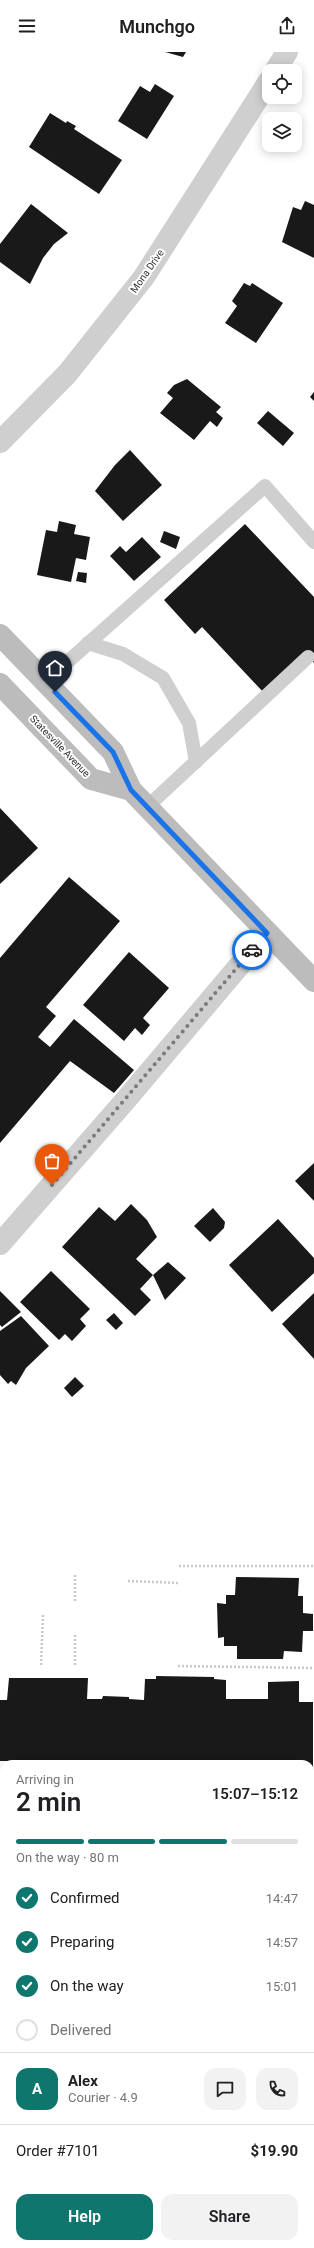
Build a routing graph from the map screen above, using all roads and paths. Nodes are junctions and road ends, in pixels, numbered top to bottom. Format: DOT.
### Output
graph roads {
  1 [pos="287,52"];
  2 [pos="279,64"];
  3 [pos="262,92"];
  4 [pos="0,442"];
  5 [pos="314,542"];
  6 [pos="0,635"];
  7 [pos="88,643"];
  8 [pos="308,657"];
  9 [pos="45,682"];
  10 [pos="0,684"];
  11 [pos="196,762"];
  12 [pos="131,790"];
  13 [pos="147,807"];
  14 [pos="267,933"];
  15 [pos="314,981"];
  16 [pos="0,1244"];
  17 [pos="179,1566"];
  18 [pos="314,1566"];
  19 [pos="75,1575"];
  20 [pos="128,1581"];
  21 [pos="179,1583"];
  22 [pos="76,1601"];
  23 [pos="43,1615"];
  24 [pos="75,1634"];
  25 [pos="41,1665"];
  26 [pos="75,1665"];
  27 [pos="178,1666"];
  28 [pos="314,1668"];
  1 -- 2 [label="street"];
  3 -- 4 [label="street, Mona Drive"];
  5 -- 7 [label="lane"];
  6 -- 9 [label="main road"];
  7 -- 9 [label="lane"];
  7 -- 11 [label="lane"];
  8 -- 11 [label="lane"];
  9 -- 12 [label="main road"];
  10 -- 12 [label="main road, Statesville Avenue"];
  11 -- 13 [label="lane"];
  12 -- 13 [label="main road"];
  13 -- 14 [label="main road"];
  14 -- 15 [label="main road"];
  14 -- 16 [label="street"];
  17 -- 18 [label="path"];
  19 -- 22 [label="path"];
  20 -- 21 [label="path"];
  23 -- 25 [label="path"];
  24 -- 26 [label="path"];
  27 -- 28 [label="path"];
}
